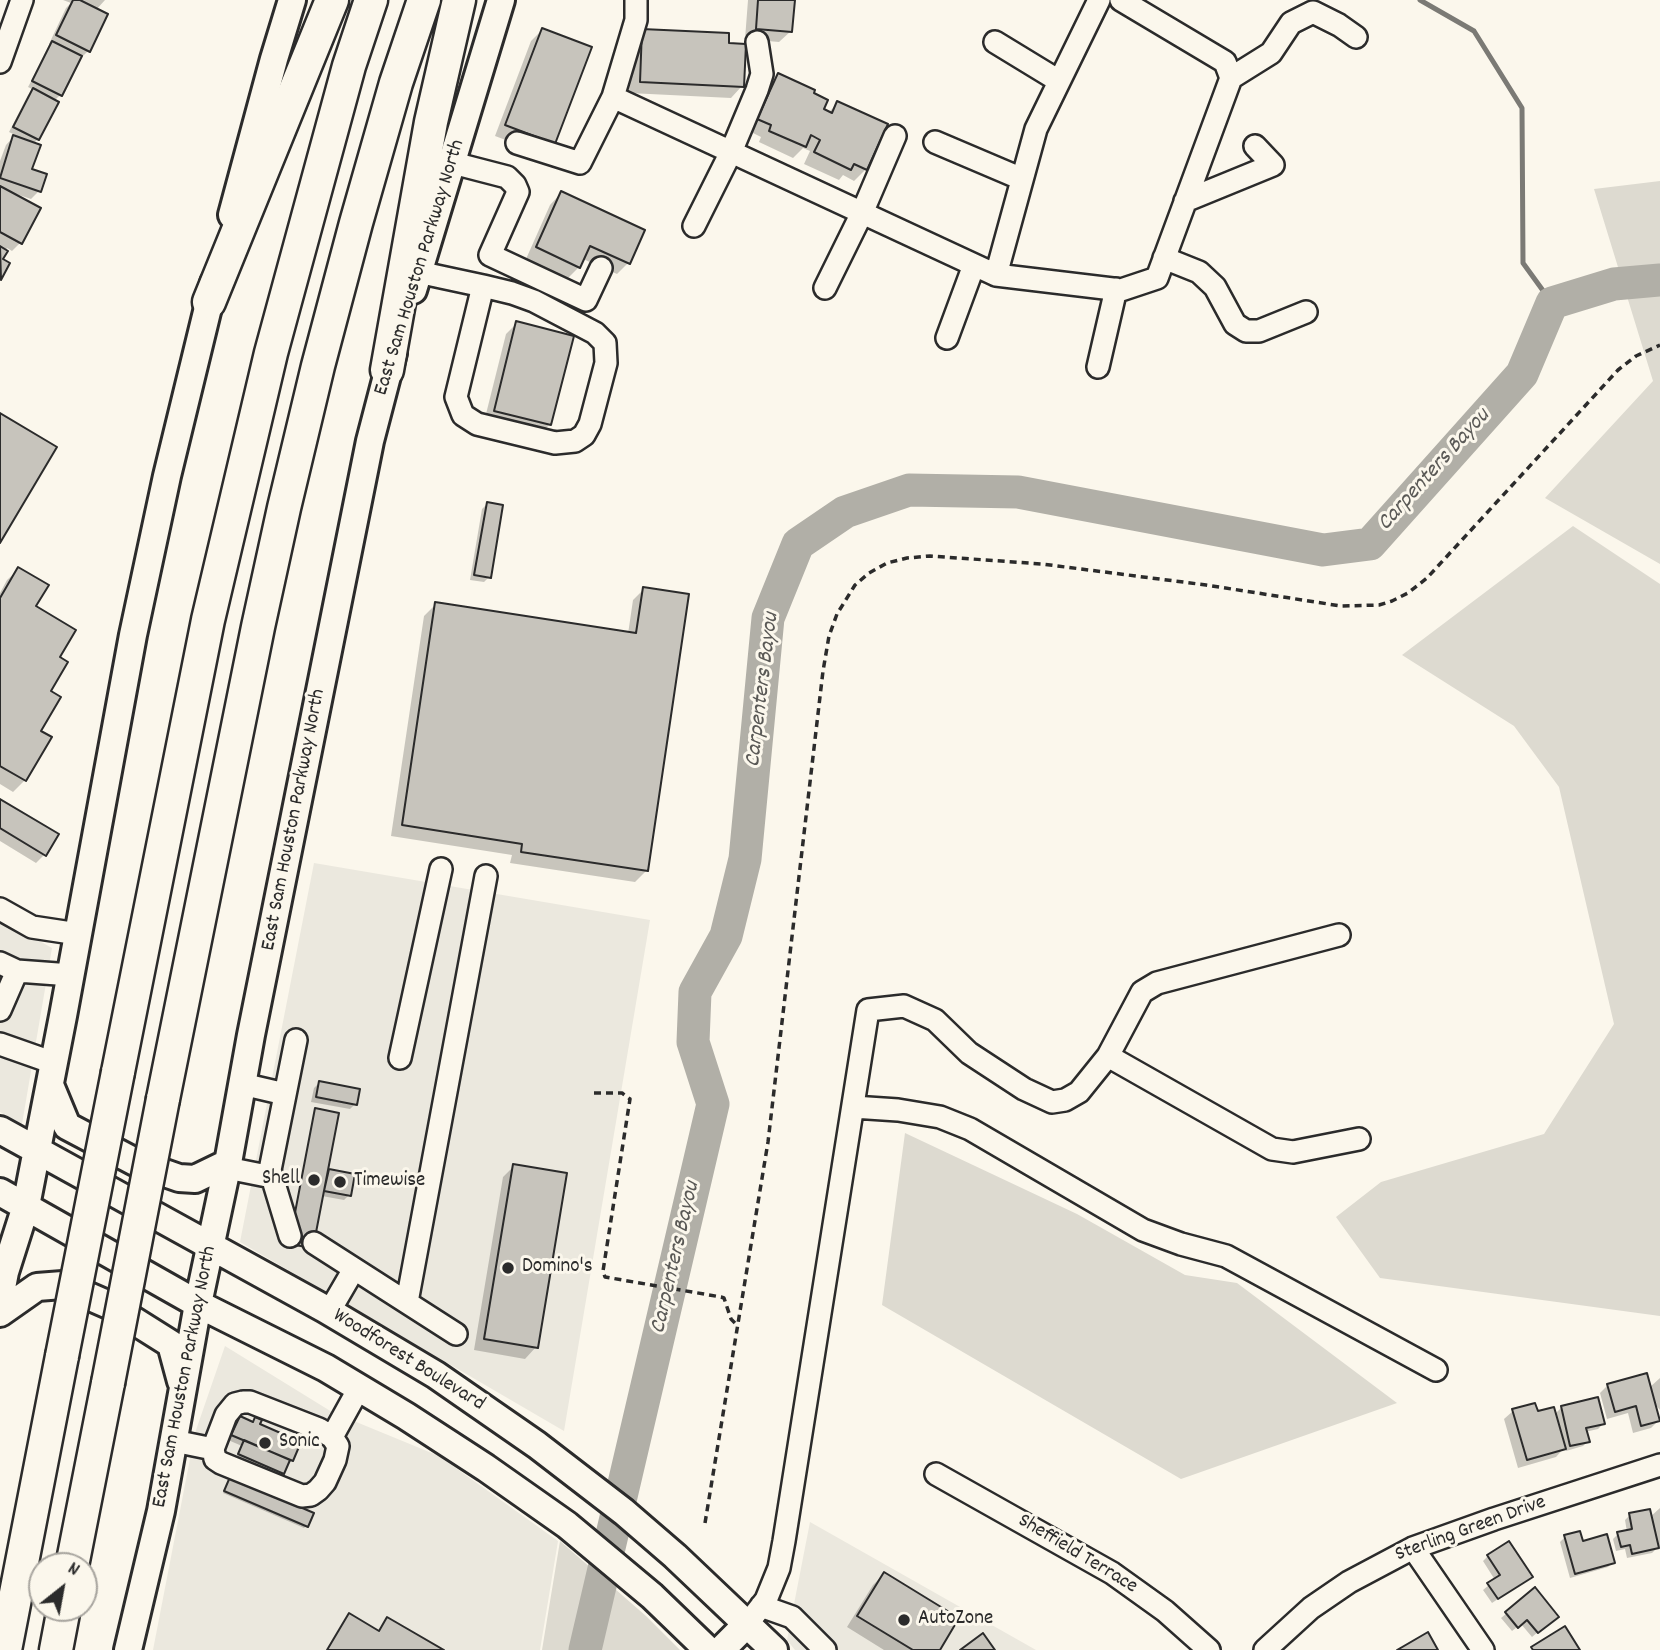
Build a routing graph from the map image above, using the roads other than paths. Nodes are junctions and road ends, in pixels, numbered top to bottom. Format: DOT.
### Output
graph roads {
  1 [pos="22,0"];
  2 [pos="292,0"];
  3 [pos="332,0"];
  4 [pos="371,0"];
  5 [pos="424,0"];
  6 [pos="459,0"];
  7 [pos="501,0"];
  8 [pos="636,0"];
  9 [pos="1099,0"];
  10 [pos="1121,0"];
  11 [pos="1150,7"];
  12 [pos="1356,37"];
  13 [pos="757,42"];
  14 [pos="995,42"];
  15 [pos="0,62"];
  16 [pos="1231,78"];
  17 [pos="1059,81"];
  18 [pos="613,97"];
  19 [pos="895,136"];
  20 [pos="935,142"];
  21 [pos="517,143"];
  22 [pos="1255,146"];
  23 [pos="731,152"];
  24 [pos="453,163"];
  25 [pos="1022,179"];
  26 [pos="1185,201"];
  27 [pos="862,213"];
  28 [pos="694,226"];
  29 [pos="1164,258"];
  30 [pos="974,265"];
  31 [pos="601,268"];
  32 [pos="418,272"];
  33 [pos="996,275"];
  34 [pos="483,286"];
  35 [pos="825,288"];
  36 [pos="1116,289"];
  37 [pos="209,302"];
  38 [pos="1306,312"];
  39 [pos="947,338"];
  40 [pos="1098,367"];
  41 [pos="387,370"];
  42 [pos="441,869"];
  43 [pos="486,876"];
  44 [pos="0,909"];
  45 [pos="78,934"];
  46 [pos="1339,935"];
  47 [pos="9,967"];
  48 [pos="71,975"];
  49 [pos="0,1010"];
  50 [pos="296,1040"];
  51 [pos="0,1044"];
  52 [pos="1108,1056"];
  53 [pos="400,1058"];
  54 [pos="52,1074"];
  55 [pos="242,1084"];
  56 [pos="285,1094"];
  57 [pos="853,1107"];
  58 [pos="0,1130"];
  59 [pos="1359,1139"];
  60 [pos="36,1150"];
  61 [pos="227,1165"];
  62 [pos="272,1177"];
  63 [pos="0,1192"];
  64 [pos="26,1206"];
  65 [pos="290,1236"];
  66 [pos="314,1243"];
  67 [pos="210,1247"];
  68 [pos="354,1269"];
  69 [pos="0,1298"];
  70 [pos="407,1303"];
  71 [pos="198,1304"];
  72 [pos="329,1312"];
  73 [pos="0,1313"];
  74 [pos="456,1334"];
  75 [pos="1436,1370"];
  76 [pos="359,1388"];
  77 [pos="183,1390"];
  78 [pos="332,1437"];
  79 [pos="174,1441"];
  80 [pos="212,1449"];
  81 [pos="1660,1465"];
  82 [pos="936,1474"];
  83 [pos="1413,1548"];
  84 [pos="75,1552"];
  85 [pos="755,1615"];
  86 [pos="61,1622"];
  87 [pos="5,1650"];
  88 [pos="56,1650"];
  89 [pos="128,1650"];
  90 [pos="708,1650"];
  91 [pos="721,1650"];
  92 [pos="774,1650"];
  93 [pos="825,1650"];
  94 [pos="1209,1650"];
  95 [pos="1265,1650"];
  96 [pos="1483,1650"];
  1 -- 15 [label="street"];
  2 -- 37 [label="main road"];
  3 -- 37 [label="highway"];
  4 -- 87 [label="highway, bridge"];
  5 -- 84 [label="highway, bridge"];
  6 -- 41 [label="highway"];
  7 -- 24 [label="main road, East Sam Houston Parkway North"];
  8 -- 18 [label="street"];
  9 -- 17 [label="street"];
  10 -- 11 [label="street"];
  11 -- 16 [label="street"];
  12 -- 16 [label="street"];
  13 -- 23 [label="street"];
  14 -- 17 [label="street"];
  16 -- 26 [label="street"];
  17 -- 25 [label="street"];
  18 -- 21 [label="street"];
  18 -- 23 [label="street"];
  19 -- 27 [label="street"];
  20 -- 25 [label="street"];
  22 -- 26 [label="street"];
  23 -- 27 [label="street"];
  23 -- 28 [label="street"];
  24 -- 31 [label="street"];
  24 -- 32 [label="main road, East Sam Houston Parkway North"];
  25 -- 33 [label="street"];
  26 -- 29 [label="street"];
  27 -- 30 [label="street"];
  27 -- 35 [label="street"];
  29 -- 36 [label="street"];
  29 -- 38 [label="street"];
  30 -- 33 [label="street"];
  30 -- 39 [label="street"];
  32 -- 34 [label="street"];
  32 -- 41 [label="main road, East Sam Houston Parkway North"];
  33 -- 36 [label="street"];
  34 -- 34 [label="street"];
  36 -- 40 [label="street"];
  37 -- 45 [label="main road"];
  41 -- 55 [label="main road, East Sam Houston Parkway North"];
  42 -- 53 [label="street"];
  43 -- 70 [label="street"];
  44 -- 45 [label="street"];
  45 -- 48 [label="main road"];
  46 -- 52 [label="street"];
  47 -- 48 [label="street"];
  47 -- 49 [label="street"];
  48 -- 54 [label="main road"];
  50 -- 56 [label="street"];
  51 -- 54 [label="street"];
  52 -- 57 [label="street"];
  52 -- 59 [label="street"];
  54 -- 60 [label="main road"];
  54 -- 61 [label="main road"];
  55 -- 56 [label="street"];
  55 -- 61 [label="main road, East Sam Houston Parkway North"];
  56 -- 62 [label="street"];
  57 -- 75 [label="street"];
  57 -- 85 [label="street"];
  58 -- 60 [label="main road, Woodforest Boulevard"];
  60 -- 64 [label="main road"];
  60 -- 67 [label="main road, Woodforest Boulevard"];
  61 -- 62 [label="street"];
  61 -- 67 [label="main road, East Sam Houston Parkway North"];
  62 -- 65 [label="street"];
  63 -- 64 [label="main road"];
  64 -- 69 [label="main road"];
  64 -- 71 [label="main road"];
  66 -- 68 [label="street"];
  67 -- 71 [label="main road, East Sam Houston Parkway North"];
  67 -- 72 [label="main road, Woodforest Boulevard"];
  68 -- 70 [label="street"];
  68 -- 72 [label="street"];
  70 -- 74 [label="street"];
  71 -- 76 [label="main road"];
  71 -- 77 [label="main road, East Sam Houston Parkway North"];
  72 -- 85 [label="main road, Woodforest Boulevard"];
  73 -- 77 [label="main road"];
  76 -- 78 [label="street"];
  76 -- 90 [label="main road"];
  77 -- 79 [label="main road, East Sam Houston Parkway North"];
  78 -- 80 [label="street"];
  78 -- 80 [label="street"];
  79 -- 80 [label="street"];
  79 -- 89 [label="main road, East Sam Houston Parkway North"];
  81 -- 83 [label="street, Sterling Green Drive"];
  82 -- 94 [label="street, Sheffield Terrace"];
  83 -- 95 [label="street, Sterling Green Drive"];
  83 -- 96 [label="street"];
  85 -- 91 [label="main road"];
  85 -- 92 [label="main road, Woodforest Boulevard"];
  85 -- 93 [label="street"];
  86 -- 88 [label="highway"];
}
